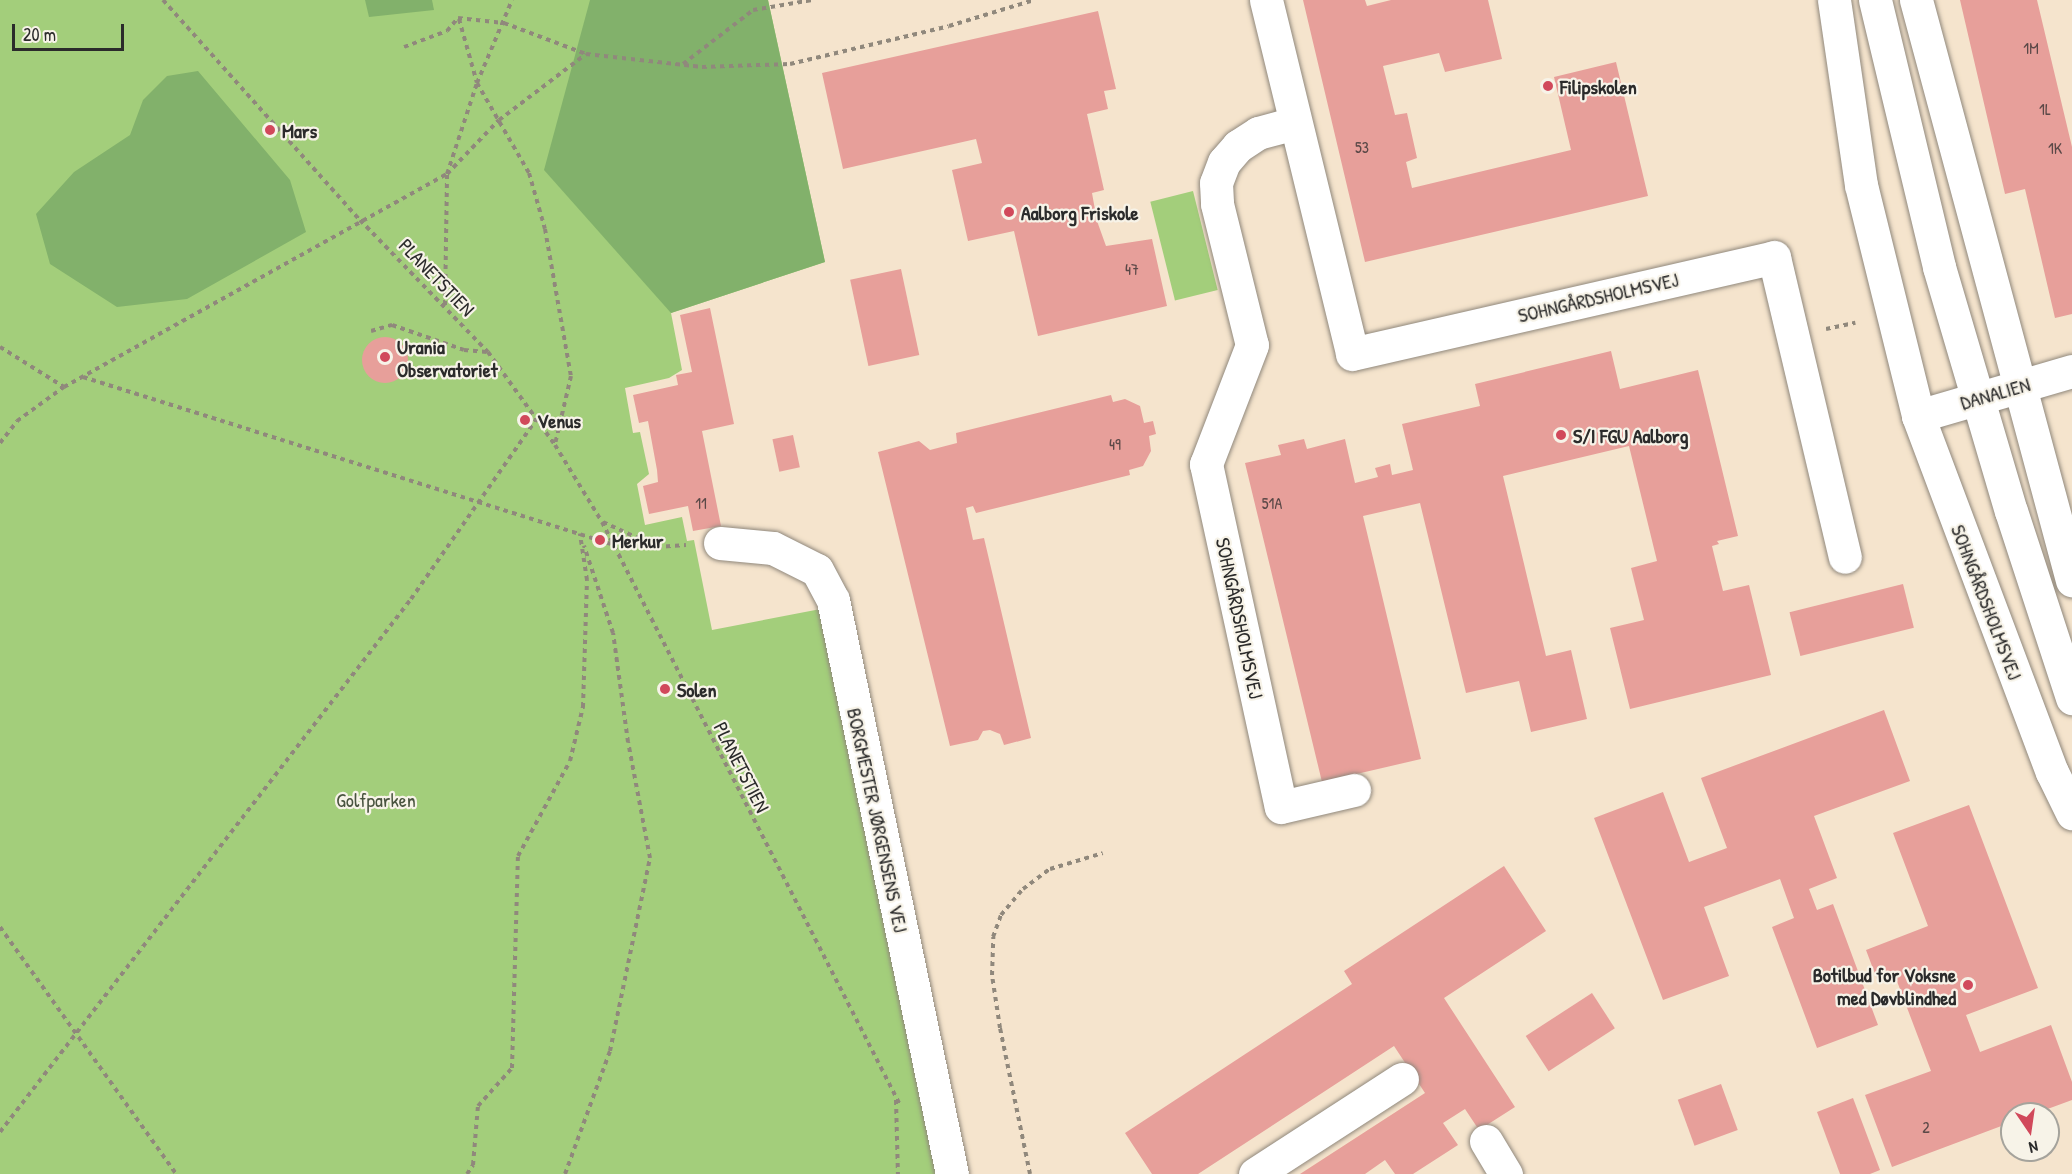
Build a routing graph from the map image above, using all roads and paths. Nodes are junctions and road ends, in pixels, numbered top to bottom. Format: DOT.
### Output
graph roads {
  1 [pos="163,0"];
  2 [pos="512,0"];
  3 [pos="812,0"];
  4 [pos="1034,0"];
  5 [pos="1266,0"];
  6 [pos="1834,0"];
  7 [pos="1875,0"];
  8 [pos="1916,0"];
  9 [pos="458,18"];
  10 [pos="504,23"];
  11 [pos="404,47"];
  12 [pos="586,54"];
  13 [pos="682,65"];
  14 [pos="477,83"];
  15 [pos="499,120"];
  16 [pos="1295,123"];
  17 [pos="447,174"];
  18 [pos="360,220"];
  19 [pos="446,305"];
  20 [pos="371,331"];
  21 [pos="0,347"];
  22 [pos="488,352"];
  23 [pos="2072,371"];
  24 [pos="82,377"];
  25 [pos="2021,386"];
  26 [pos="64,387"];
  27 [pos="1978,399"];
  28 [pos="1918,416"];
  29 [pos="536,420"];
  30 [pos="0,443"];
  31 [pos="555,445"];
  32 [pos="480,500"];
  33 [pos="602,522"];
  34 [pos="580,534"];
  35 [pos="720,543"];
  36 [pos="611,544"];
  37 [pos="1845,557"];
  38 [pos="2072,580"];
  39 [pos="2072,698"];
  40 [pos="1354,790"];
  41 [pos="2072,813"];
  42 [pos="1103,853"];
  43 [pos="0,927"];
  44 [pos="77,1034"];
  45 [pos="1402,1079"];
  46 [pos="896,1099"];
  47 [pos="0,1132"];
  48 [pos="944,1134"];
  49 [pos="1486,1141"];
  50 [pos="176,1174"];
  51 [pos="467,1174"];
  52 [pos="566,1174"];
  53 [pos="898,1174"];
  54 [pos="952,1174"];
  55 [pos="1030,1174"];
  56 [pos="1256,1174"];
  57 [pos="1506,1174"];
  1 -- 18 [label="path, PLANETSTIEN"];
  2 -- 10 [label="path"];
  3 -- 13 [label="path"];
  4 -- 13 [label="path"];
  5 -- 16 [label="street, SOHNGÅRDSHOLMSVEJ"];
  6 -- 28 [label="street, SOHNGÅRDSHOLMSVEJ"];
  7 -- 27 [label="street"];
  8 -- 25 [label="street"];
  9 -- 10 [label="path"];
  9 -- 11 [label="path"];
  9 -- 14 [label="path"];
  10 -- 12 [label="path"];
  10 -- 14 [label="path"];
  12 -- 13 [label="path"];
  12 -- 15 [label="path"];
  14 -- 15 [label="path"];
  14 -- 17 [label="path"];
  15 -- 17 [label="path"];
  15 -- 31 [label="path"];
  16 -- 37 [label="street, SOHNGÅRDSHOLMSVEJ"];
  16 -- 40 [label="street, SOHNGÅRDSHOLMSVEJ"];
  17 -- 18 [label="path"];
  17 -- 19 [label="path"];
  18 -- 19 [label="path, PLANETSTIEN"];
  18 -- 24 [label="path"];
  19 -- 22 [label="path, PLANETSTIEN"];
  20 -- 22 [label="path"];
  21 -- 26 [label="path"];
  22 -- 29 [label="path, PLANETSTIEN"];
  23 -- 25 [label="street, DANALIEN"];
  24 -- 26 [label="path"];
  24 -- 32 [label="path"];
  25 -- 27 [label="street, DANALIEN"];
  25 -- 38 [label="street"];
  26 -- 30 [label="path"];
  27 -- 28 [label="street, DANALIEN"];
  27 -- 39 [label="street"];
  28 -- 41 [label="street, SOHNGÅRDSHOLMSVEJ"];
  29 -- 31 [label="path, PLANETSTIEN"];
  29 -- 32 [label="path"];
  31 -- 33 [label="path, PLANETSTIEN"];
  32 -- 34 [label="path"];
  32 -- 44 [label="path"];
  33 -- 35 [label="path"];
  33 -- 36 [label="path, PLANETSTIEN"];
  34 -- 36 [label="path"];
  34 -- 51 [label="path"];
  34 -- 52 [label="path"];
  35 -- 48 [label="street, BORGMESTER JØRGENSENS VEJ"];
  36 -- 46 [label="path, PLANETSTIEN"];
  42 -- 55 [label="path"];
  43 -- 44 [label="path"];
  44 -- 47 [label="path"];
  44 -- 50 [label="path"];
  45 -- 56 [label="street"];
  46 -- 48 [label="path, PLANETSTIEN"];
  46 -- 53 [label="path"];
  48 -- 54 [label="street, BORGMESTER JØRGENSENS VEJ"];
  49 -- 57 [label="street"];
}
